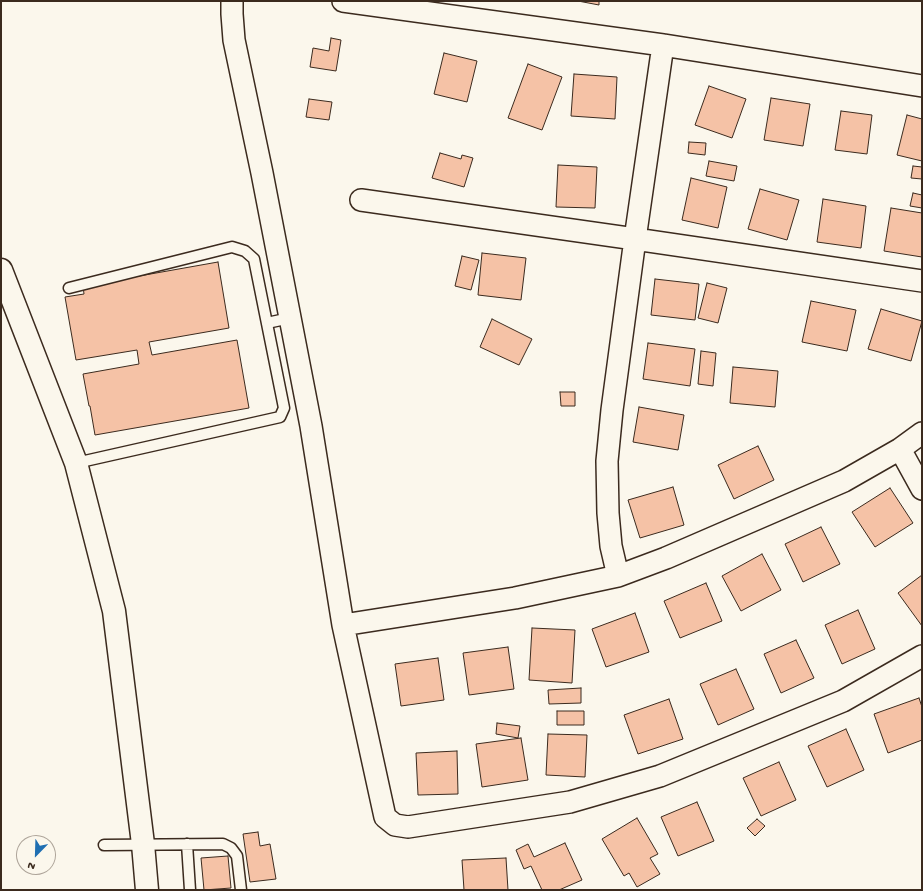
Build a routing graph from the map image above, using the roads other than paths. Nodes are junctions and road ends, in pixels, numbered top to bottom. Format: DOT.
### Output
graph roads {
  1 [pos="232,1"];
  2 [pos="343,1"];
  3 [pos="664,45"];
  4 [pos="922,86"];
  5 [pos="361,200"];
  6 [pos="635,238"];
  7 [pos="1,270"];
  8 [pos="922,281"];
  9 [pos="69,288"];
  10 [pos="290,318"];
  11 [pos="267,323"];
  12 [pos="922,433"];
  13 [pos="900,449"];
  14 [pos="76,463"];
  15 [pos="922,489"];
  16 [pos="618,576"];
  17 [pos="343,625"];
  18 [pos="922,656"];
  19 [pos="143,844"];
  20 [pos="187,844"];
  21 [pos="104,845"];
  22 [pos="146,890"];
  23 [pos="190,890"];
  24 [pos="241,890"];
  1 -- 10 [label="street"];
  2 -- 3 [label="street"];
  3 -- 4 [label="street"];
  3 -- 6 [label="street"];
  5 -- 6 [label="street"];
  6 -- 8 [label="street"];
  6 -- 16 [label="street"];
  7 -- 14 [label="street"];
  9 -- 11 [label="lane"];
  10 -- 11 [label="lane"];
  10 -- 17 [label="street"];
  11 -- 14 [label="lane"];
  12 -- 13 [label="street"];
  13 -- 15 [label="street"];
  13 -- 16 [label="street"];
  14 -- 19 [label="street"];
  16 -- 17 [label="street"];
  17 -- 18 [label="street"];
  19 -- 20 [label="lane"];
  19 -- 21 [label="lane"];
  19 -- 22 [label="street"];
  20 -- 23 [label="lane"];
  20 -- 24 [label="lane"];
}
